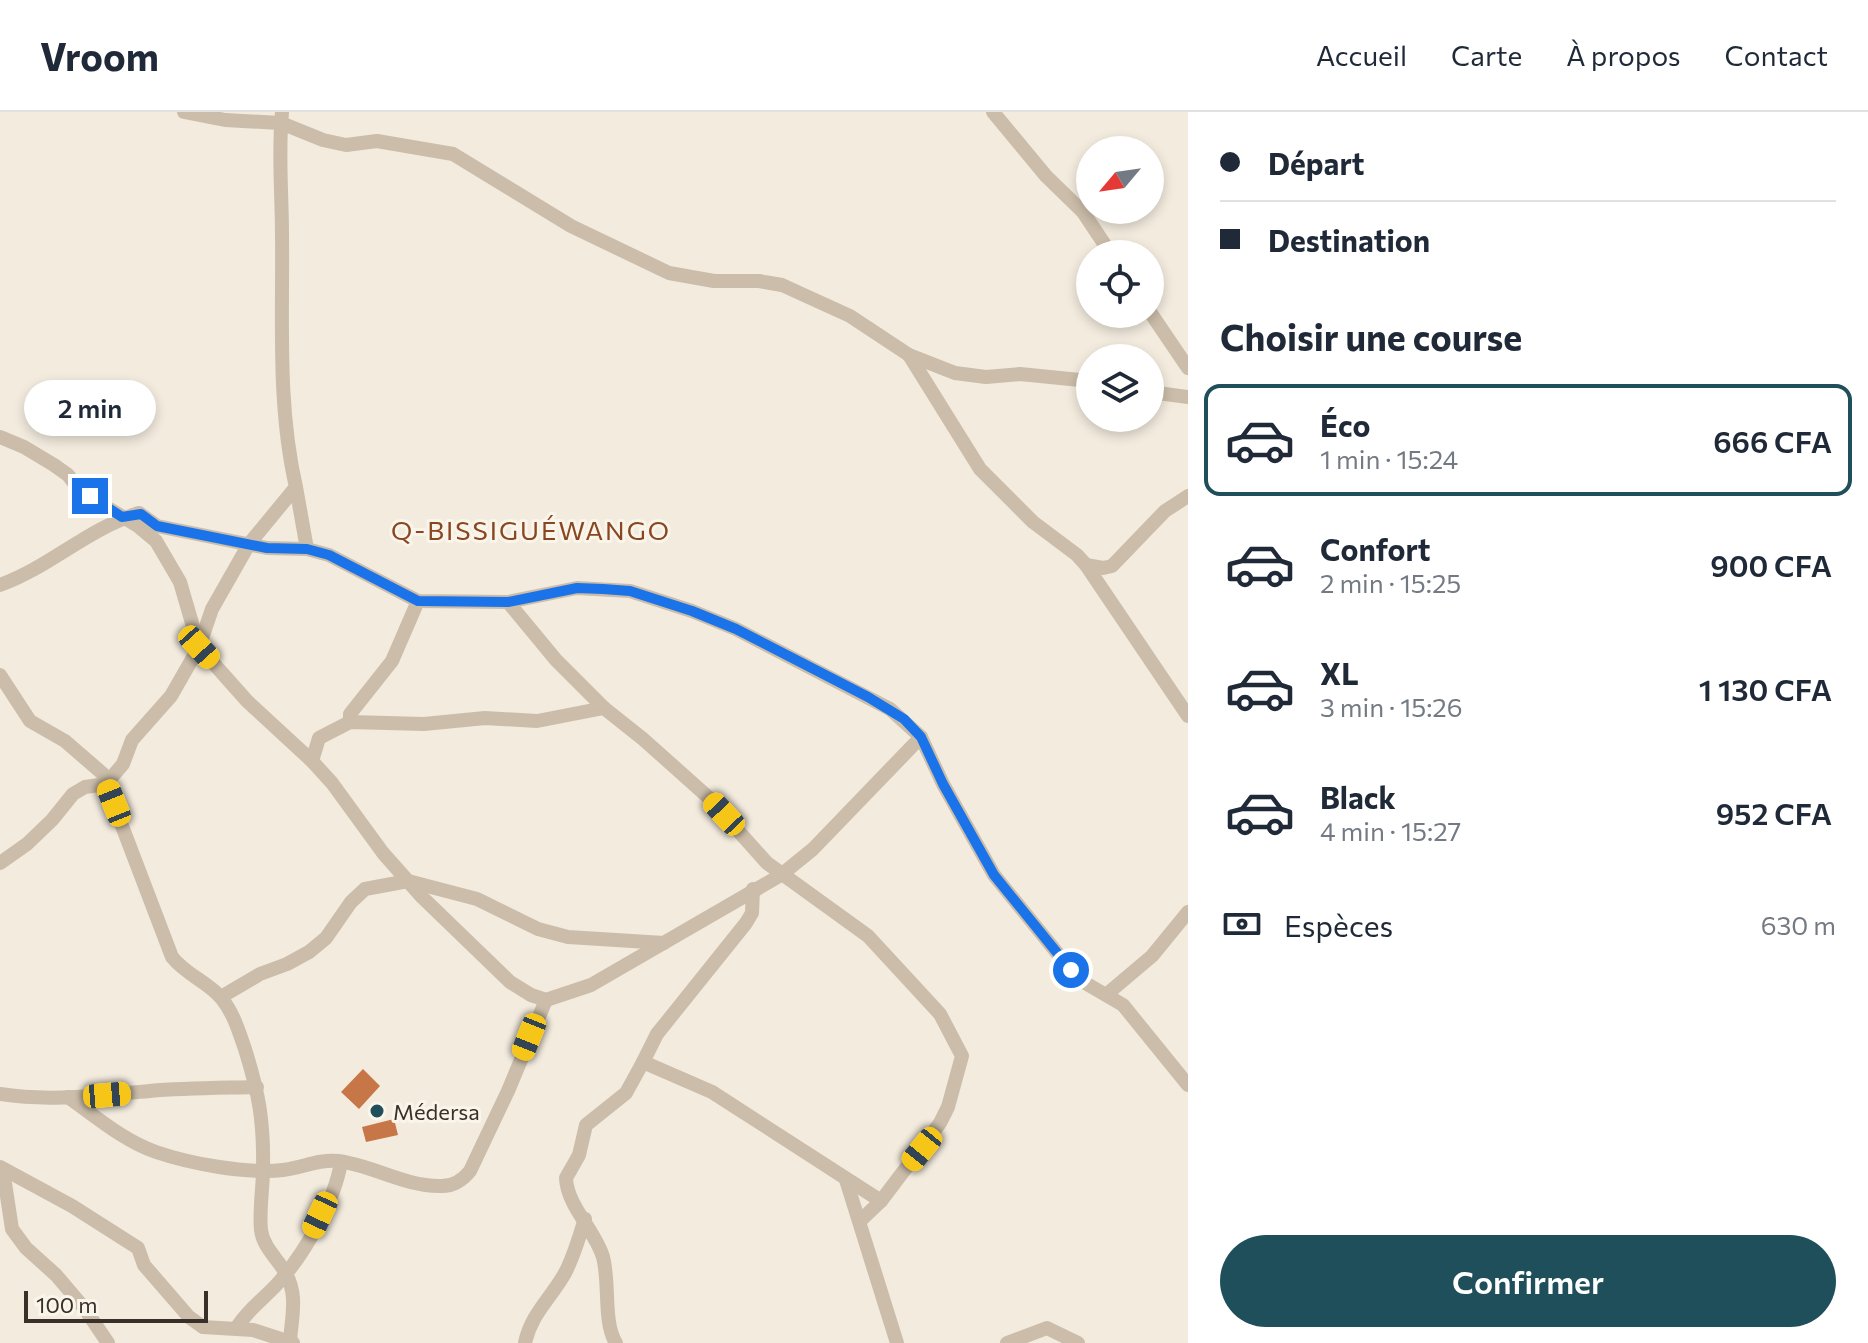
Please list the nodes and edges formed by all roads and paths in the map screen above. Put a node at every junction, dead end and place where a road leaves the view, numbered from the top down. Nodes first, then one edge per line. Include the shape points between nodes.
1 (184, 112) edge
2 (993, 112) edge
3 (281, 118) edge
4 (1102, 240) edge
5 (1161, 328) edge
6 (909, 355) junction
7 (1187, 366) edge
8 (1076, 380) edge
9 (1164, 394) edge
10 (1188, 397) edge
11 (0, 437) edge
12 (296, 487) junction
13 (1188, 496) edge
14 (122, 517) junction
15 (249, 544) junction
16 (307, 549) junction
17 (1086, 565) junction
18 (0, 585) edge
19 (418, 601) junction
20 (508, 602) junction
21 (199, 647) junction
22 (0, 675) edge
23 (604, 708) junction
24 (1188, 716) edge
25 (350, 722) junction
26 (921, 737) junction
27 (312, 761) junction
28 (108, 782) junction
29 (0, 863) edge
30 (781, 875) junction
31 (408, 881) junction
32 (753, 889) junction
33 (1188, 912) edge
34 (664, 943) junction
35 (1107, 994) junction
36 (221, 997) junction
37 (546, 1000) junction
38 (643, 1062) junction
39 (1188, 1085) edge
40 (257, 1087) junction
41 (0, 1094) edge
42 (68, 1097) junction
43 (341, 1162) junction
44 (2, 1168) edge
45 (263, 1169) junction
46 (846, 1180) junction
47 (881, 1201) junction
48 (585, 1219) junction
49 (860, 1221) junction
50 (6, 1227) edge
51 (286, 1274) junction
52 (237, 1327) junction
53 (108, 1343) edge
54 (291, 1343) edge
55 (525, 1343) edge
56 (616, 1343) edge
57 (897, 1343) edge
58 (1007, 1343) edge
59 (1078, 1343) edge

1 - 3 street via 225,120
2 - 4 street
3 - 6 street via 323,140 346,145 377,141 453,154 571,226 669,273 782,285 850,316
3 - 12 street via 281,341
5 - 7 street
6 - 8 street via 955,373
6 - 17 street via 980,469
9 - 10 street
11 - 14 street via 46,460 81,492
12 - 15 street
12 - 16 street
13 - 17 street via 1165,511 1112,566
14 - 15 street via 141,514 157,526
14 - 18 street via 31,573
14 - 21 street via 163,550 180,582
15 - 16 street
15 - 21 street via 212,609
16 - 19 street
17 - 24 street
19 - 20 street
19 - 25 street via 392,661 350,714
20 - 23 street
20 - 26 street via 577,588 603,589 630,591 692,611 868,697 904,719
21 - 27 street
21 - 28 street via 171,696 132,740 123,764
22 - 28 street via 30,721 65,741
23 - 25 street via 537,721
23 - 30 street via 708,797
25 - 27 street via 319,738
26 - 30 street
26 - 35 street via 994,875 1071,970
27 - 31 street
28 - 29 street via 73,794 27,844
28 - 36 street via 172,957
30 - 32 street
30 - 47 street via 868,936 940,1014 962,1056 943,1117
31 - 34 street via 477,899 538,929 568,937
31 - 36 street via 365,889 309,952
31 - 37 street via 510,982
32 - 34 street
32 - 38 street via 746,923 657,1034
33 - 35 street via 1152,956
34 - 37 street via 591,985
35 - 39 street via 1137,1019
36 - 40 street
37 - 43 street via 464,1179 438,1186
38 - 46 street via 712,1092
38 - 48 street via 626,1093 591,1119 566,1178
40 - 42 street
40 - 45 street
41 - 42 street
42 - 45 street via 156,1152 216,1167
43 - 45 street
43 - 51 street via 334,1191
44 - 50 street
44 - 52 street via 138,1248 144,1265 203,1327
45 - 51 street via 261,1233
46 - 47 street
46 - 49 street
47 - 49 street
48 - 55 street via 564,1275 536,1313
48 - 56 street via 603,1257 608,1328
49 - 57 street
50 - 53 street via 56,1275
51 - 52 street
51 - 54 street via 295,1318
52 - 54 street
58 - 59 street via 1047,1328

